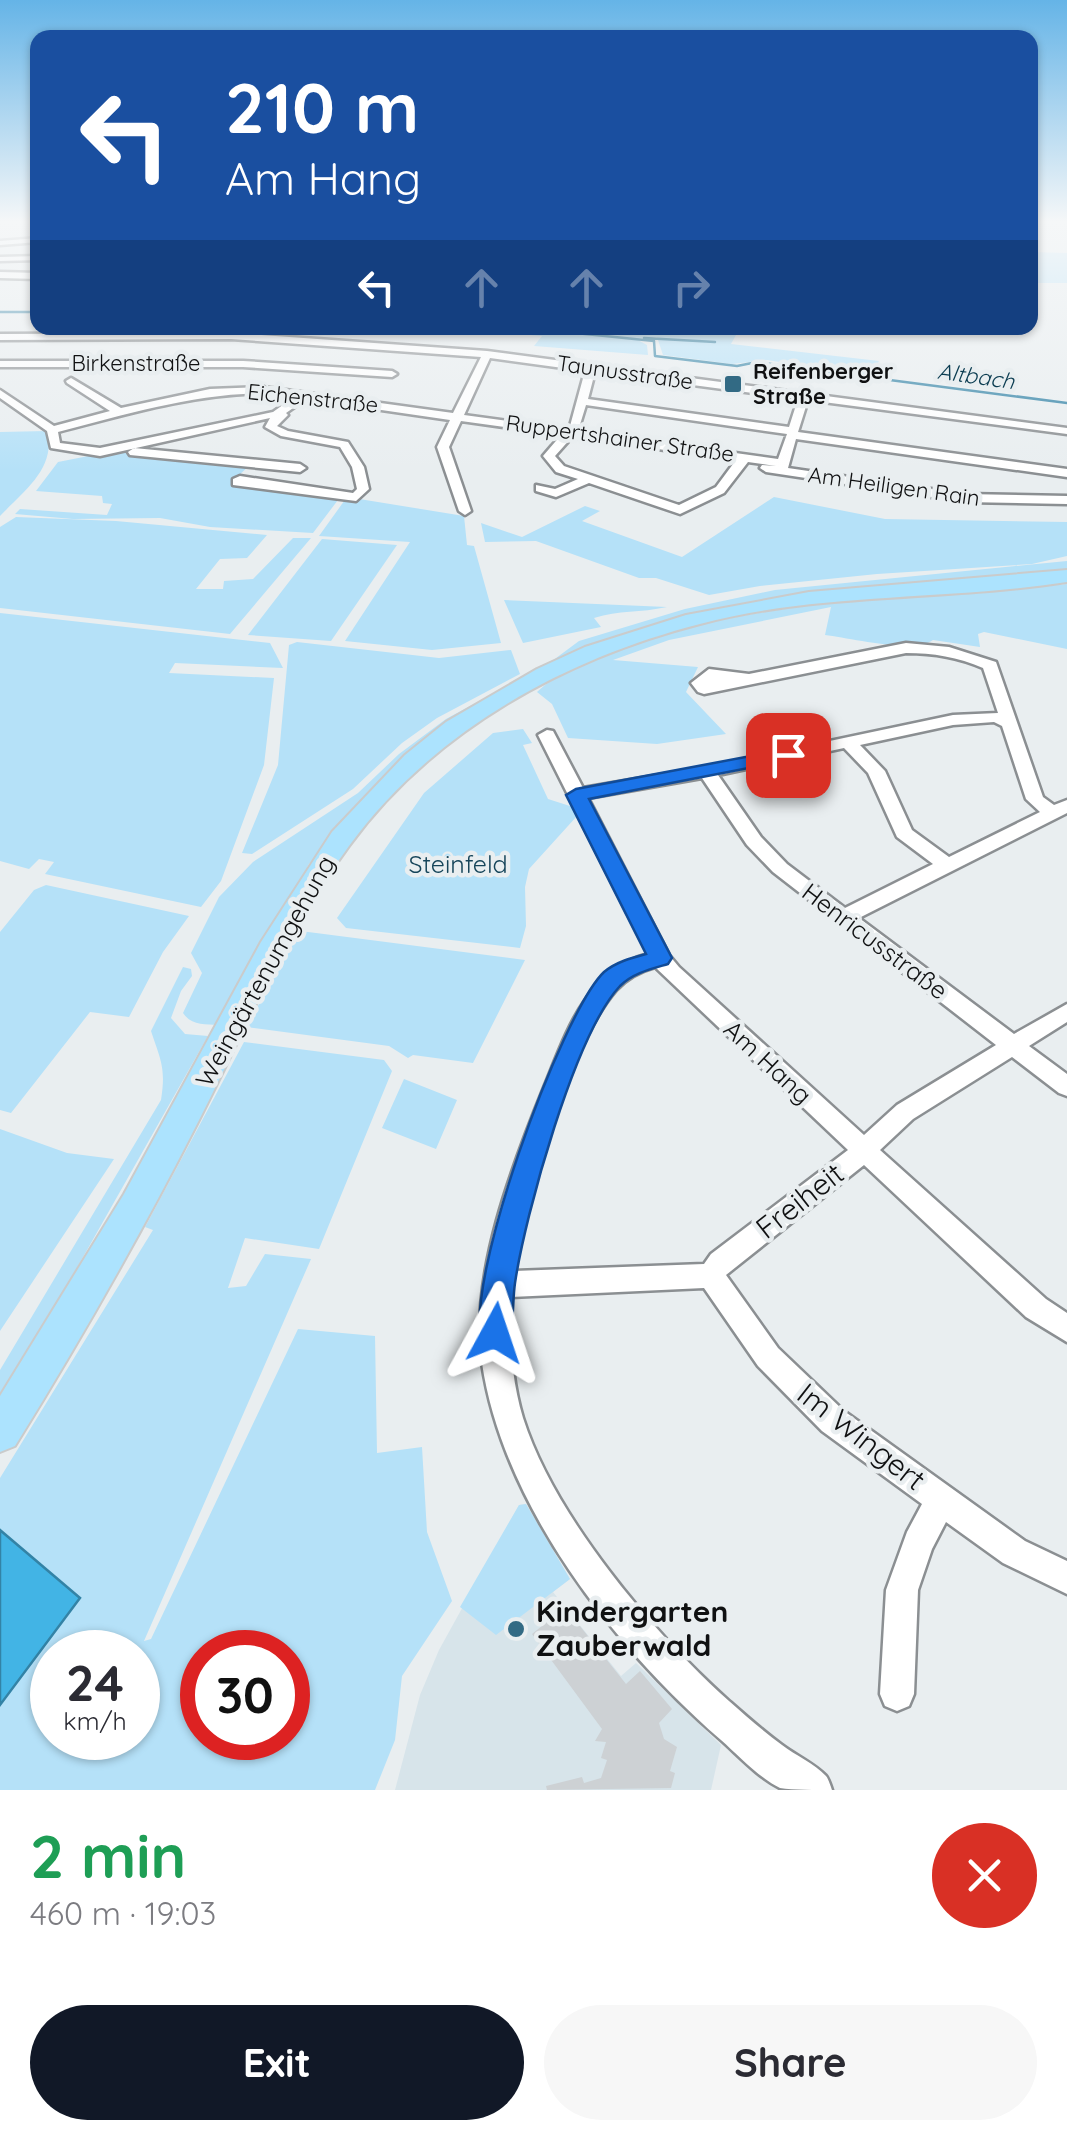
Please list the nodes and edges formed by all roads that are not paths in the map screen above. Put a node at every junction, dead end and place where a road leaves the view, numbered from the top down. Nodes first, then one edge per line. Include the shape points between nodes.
1 (26, 326) dead end
2 (0, 337) edge
3 (16, 337) junction
4 (263, 337) junction
5 (439, 338) dead end
6 (430, 348) junction
7 (487, 354) junction
8 (0, 364) edge
9 (243, 364) junction
10 (590, 367) junction
11 (392, 374) dead end
12 (71, 381) dead end
13 (165, 385) dead end
14 (226, 390) junction
15 (0, 394) edge
16 (305, 394) junction
17 (179, 396) junction
18 (804, 396) junction
19 (581, 401) junction
20 (119, 412) junction
21 (458, 415) junction
22 (278, 416) junction
23 (52, 430) junction
24 (1067, 430) edge
25 (572, 432) junction
26 (793, 433) junction
27 (294, 435) junction
28 (282, 444) dead end
29 (123, 447) junction
30 (270, 454) dead end
31 (742, 460) junction
32 (259, 464) junction
33 (782, 466) junction
34 (300, 468) dead end
35 (1067, 474) edge
36 (588, 479) junction
37 (240, 480) dead end
38 (540, 488) dead end
39 (1067, 500) edge
40 (465, 511) dead end
41 (1063, 578) edge
42 (750, 679) dead end
43 (1004, 720) junction
44 (547, 735) dead end
45 (848, 742) junction
46 (707, 772) junction
47 (576, 795) junction
48 (1060, 810) edge
49 (948, 866) junction
50 (843, 917) junction
51 (660, 958) junction
52 (1067, 1012) edge
53 (1012, 1046) junction
54 (1067, 1088) edge
55 (862, 1150) junction
56 (711, 1276) junction
57 (500, 1283) junction
58 (1067, 1328) edge
59 (0, 1432) edge
60 (942, 1500) junction
61 (1067, 1578) edge
62 (896, 1694) dead end
63 (814, 1790) edge

1 - 3 street
2 - 3 street, Taunusstraße
3 - 4 street, Taunusstraße
4 - 6 street, Taunusstraße
4 - 9 street
5 - 6 street
6 - 7 street, Taunusstraße
7 - 10 street, Taunusstraße
7 - 21 street
8 - 9 street, Birkenstraße
9 - 11 street, Birkenstraße
9 - 14 street
10 - 18 street, Taunusstraße
10 - 19 street
12 - 20 street
13 - 17 street
14 - 16 street, Eichenstraße
14 - 17 street, Eichenstraße
15 - 23 street
16 - 21 street, Eichenstraße
16 - 22 street
17 - 20 street, Eichenstraße
18 - 24 street, Taunusstraße
18 - 26 street
19 - 25 street
19 - 26 street
20 - 23 street, Eichenstraße
21 - 25 street, Ruppertshainer Straße
21 - 40 street via 442,450
22 - 27 street via 271,427
22 - 29 street
23 - 29 street via 55,446 93,452
25 - 31 street, Ruppertshainer Straße
25 - 36 street via 549,456
26 - 33 street
26 - 35 street
27 - 28 street
27 - 37 street via 344,444 362,482 356,497
29 - 32 street
30 - 32 street
31 - 33 street, Ruppertshainer Straße
31 - 36 street via 720,490 680,510
32 - 34 street
33 - 39 street, Am Heiligen Rain via 970,498
36 - 38 street via 556,493
41 - 59 main road, Weingärtenumgehung via 837,594 648,632 527,682 416,758 328,857 82,1300
42 - 43 street via 906,648 950,652 990,665
43 - 45 street via 953,720
43 - 48 street via 1035,800
44 - 47 street, Am Hang
45 - 46 street
45 - 49 street via 876,771 904,833
46 - 47 street
46 - 50 street, Henricusstraße via 766,855
47 - 51 street, Am Hang
48 - 49 street
49 - 50 street
50 - 53 street, Henricusstraße
51 - 55 street, Am Hang
51 - 57 street via 613,978 572,1050 522,1184
52 - 53 street, Freiheit
53 - 54 street, Henricusstraße
53 - 55 street, Freiheit via 905,1112
55 - 56 street, Freiheit
55 - 58 street, Am Hang via 1036,1308
56 - 57 street
56 - 60 street, Im Wingert via 800,1392
57 - 63 street via 495,1333 504,1401 514,1432 592,1574 667,1667 726,1725
60 - 61 street, Im Wingert via 1014,1552
60 - 62 street, Im Wingert via 902,1590

